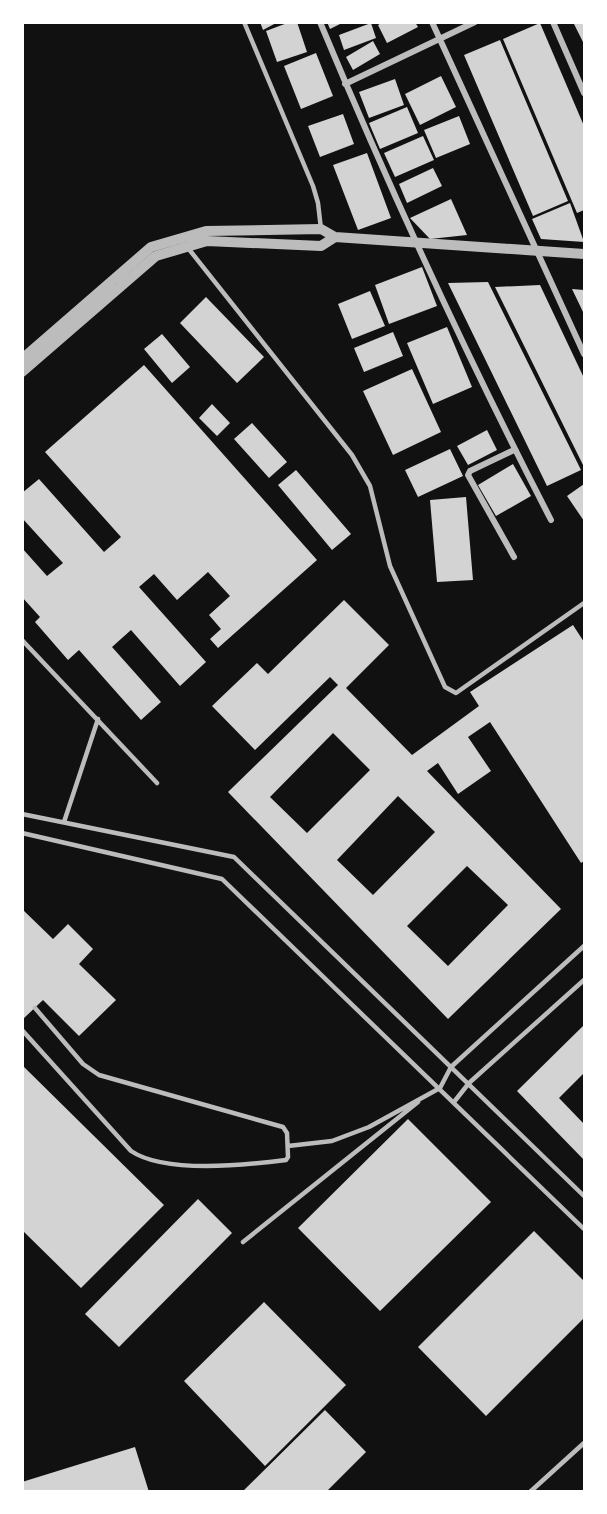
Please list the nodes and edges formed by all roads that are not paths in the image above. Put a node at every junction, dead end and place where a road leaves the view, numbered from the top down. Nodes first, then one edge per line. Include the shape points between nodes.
1 (244, 22) edge
2 (320, 22) edge
3 (432, 22) edge
4 (475, 22) edge
5 (553, 22) edge
6 (439, 39) junction
7 (345, 84) junction
8 (585, 93) edge
9 (321, 229) junction
10 (335, 237) junction
11 (419, 245) junction
12 (187, 246) junction
13 (536, 252) junction
14 (585, 254) edge
15 (585, 354) edge
16 (22, 359) edge
17 (22, 372) edge
18 (514, 450) junction
19 (551, 520) dead end
20 (514, 558) dead end
21 (585, 603) edge
22 (22, 640) edge
23 (98, 719) junction
24 (157, 783) dead end
25 (22, 814) edge
26 (64, 822) junction
27 (22, 833) edge
28 (585, 946) edge
29 (585, 980) edge
30 (35, 1008) dead end
31 (22, 1030) edge
32 (451, 1067) junction
33 (469, 1083) junction
34 (440, 1088) junction
35 (431, 1091) junction
36 (454, 1102) junction
37 (288, 1146) junction
38 (585, 1196) edge
39 (585, 1229) edge
40 (243, 1242) dead end
41 (585, 1443) edge
42 (530, 1491) edge

1 - 9 lane via 313,186
2 - 7 street
3 - 6 street
4 - 6 street
5 - 8 street
6 - 7 street
6 - 13 street
7 - 11 street
9 - 10 street
9 - 16 street via 206,231 151,247
10 - 11 street
10 - 12 street via 321,246 207,241
11 - 13 street
11 - 18 street
12 - 17 street via 156,256
12 - 21 lane via 370,486 390,566 445,687 456,693
13 - 14 street
13 - 15 street
18 - 19 street
18 - 20 street via 468,475
22 - 23 lane
23 - 24 lane
23 - 26 lane
25 - 26 lane
26 - 32 lane via 234,857
27 - 34 lane via 222,879
28 - 32 lane
29 - 33 lane
30 - 37 lane via 83,1064 99,1075 283,1127
31 - 37 lane via 143,1159 236,1166 286,1160
32 - 33 lane
32 - 34 lane
33 - 36 lane
33 - 38 lane
34 - 35 lane
34 - 36 lane
35 - 37 lane via 369,1127 332,1141
35 - 40 lane
36 - 39 lane
41 - 42 lane

